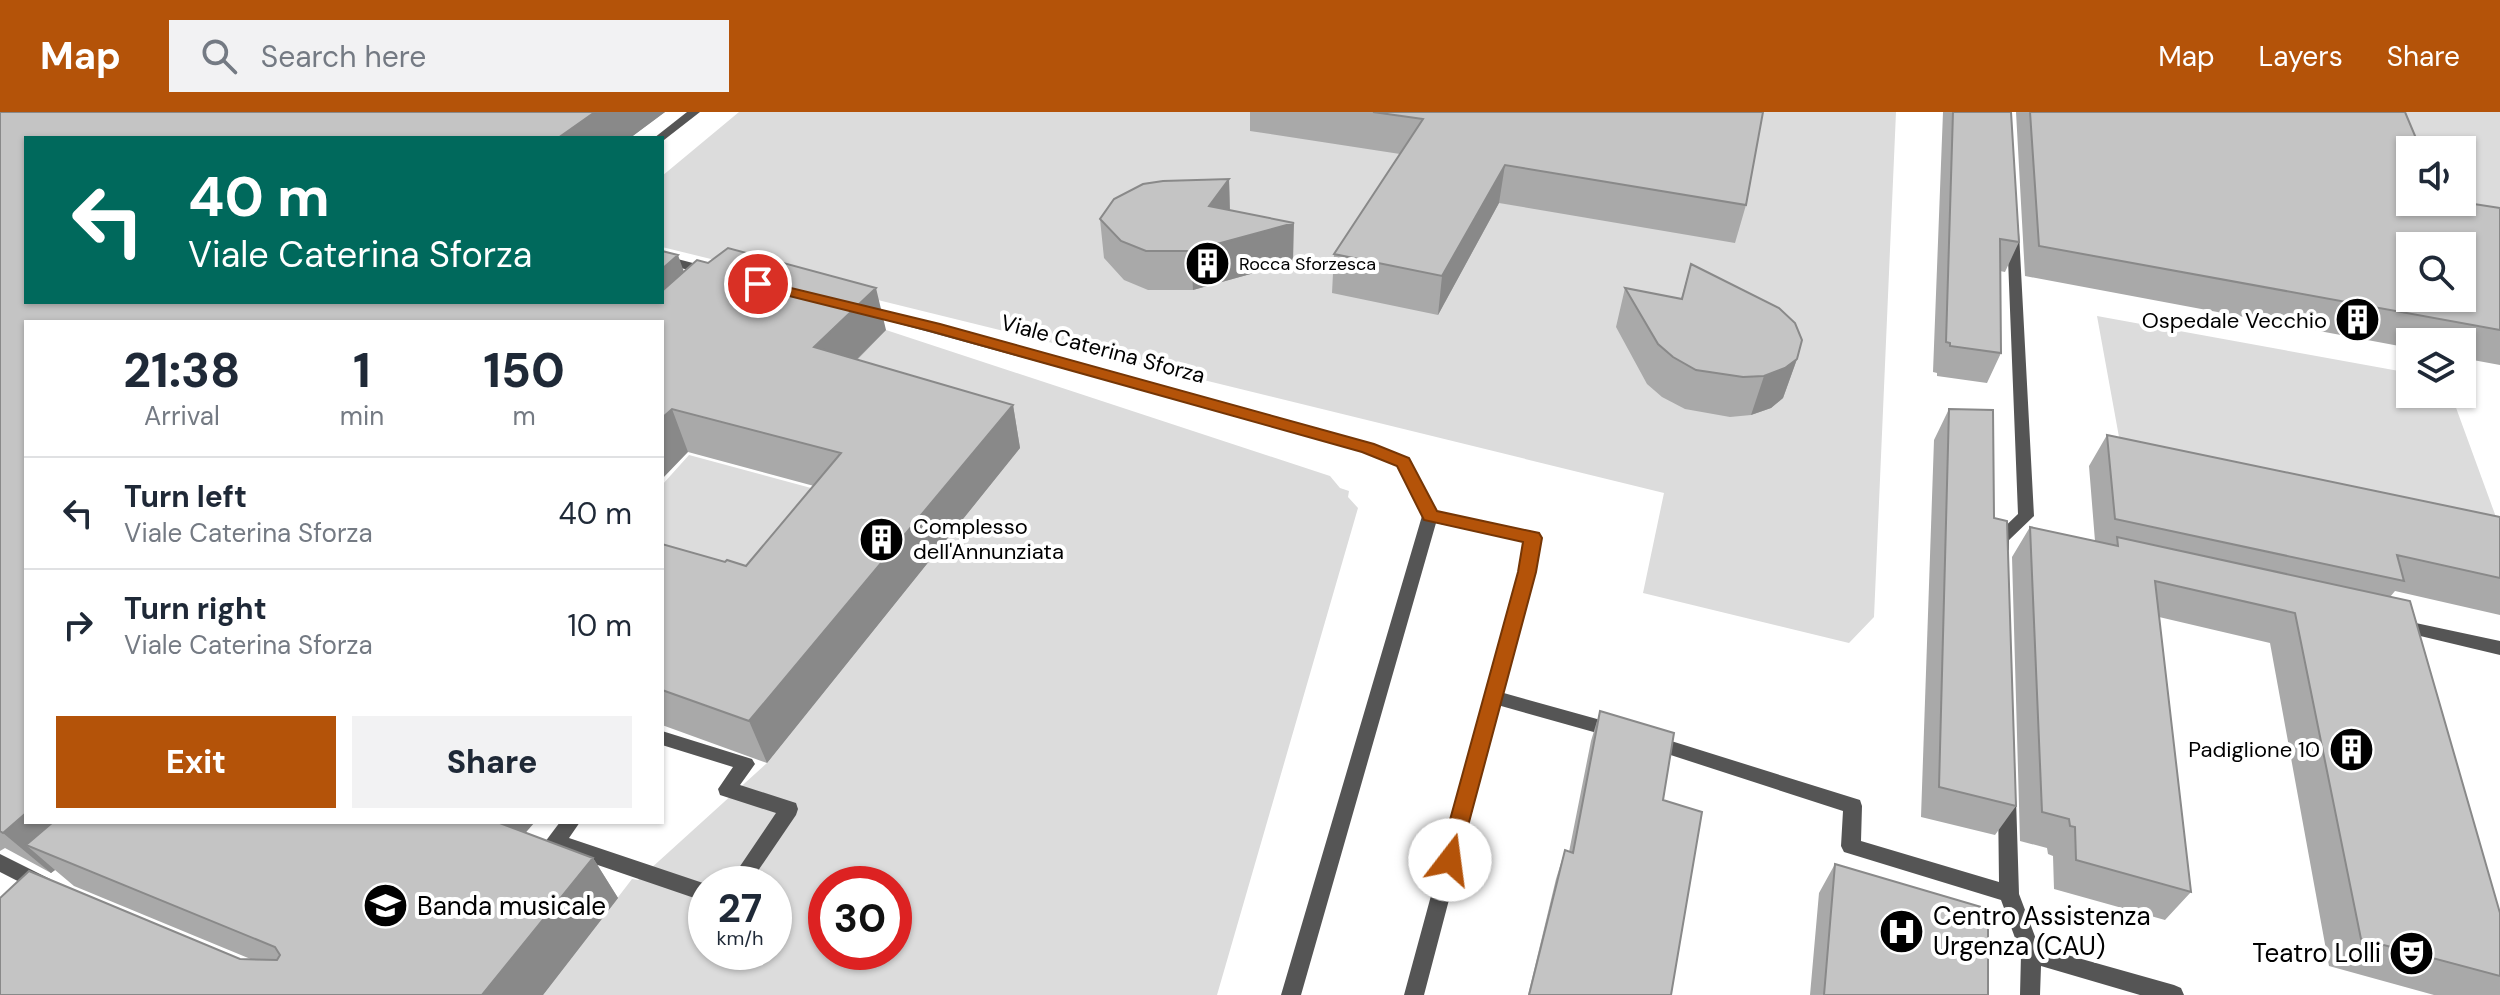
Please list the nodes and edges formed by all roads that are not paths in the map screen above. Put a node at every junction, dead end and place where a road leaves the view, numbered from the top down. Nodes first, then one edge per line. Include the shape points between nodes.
1 (694, 112) edge
2 (663, 136) edge
3 (2011, 208) edge
4 (664, 260) edge
5 (728, 277) edge
6 (838, 304) edge
7 (1430, 516) junction
8 (2002, 569) edge
9 (2375, 621) edge
10 (2500, 648) edge
11 (1493, 697) junction
12 (664, 739) edge
13 (2007, 786) edge
14 (569, 824) edge
15 (0, 862) edge
16 (750, 866) edge
17 (688, 887) edge
18 (2009, 894) junction
19 (30, 908) edge
20 (2031, 954) junction
21 (1291, 995) edge
22 (1414, 995) edge
23 (2030, 995) edge
24 (2174, 995) edge

1 - 2 street
3 - 8 street via 2026,516 2009,540
4 - 5 street
6 - 7 street, Viale Caterina Sforza via 1368,448 1403,462
7 - 11 street via 1533,538
7 - 21 street
9 - 10 street
11 - 18 street via 1853,806 1851,846
11 - 22 street
12 - 16 street via 746,764 727,789 789,809
13 - 18 street
14 - 17 street via 555,842
15 - 19 street via 59,887
18 - 20 street
20 - 23 street
20 - 24 street

